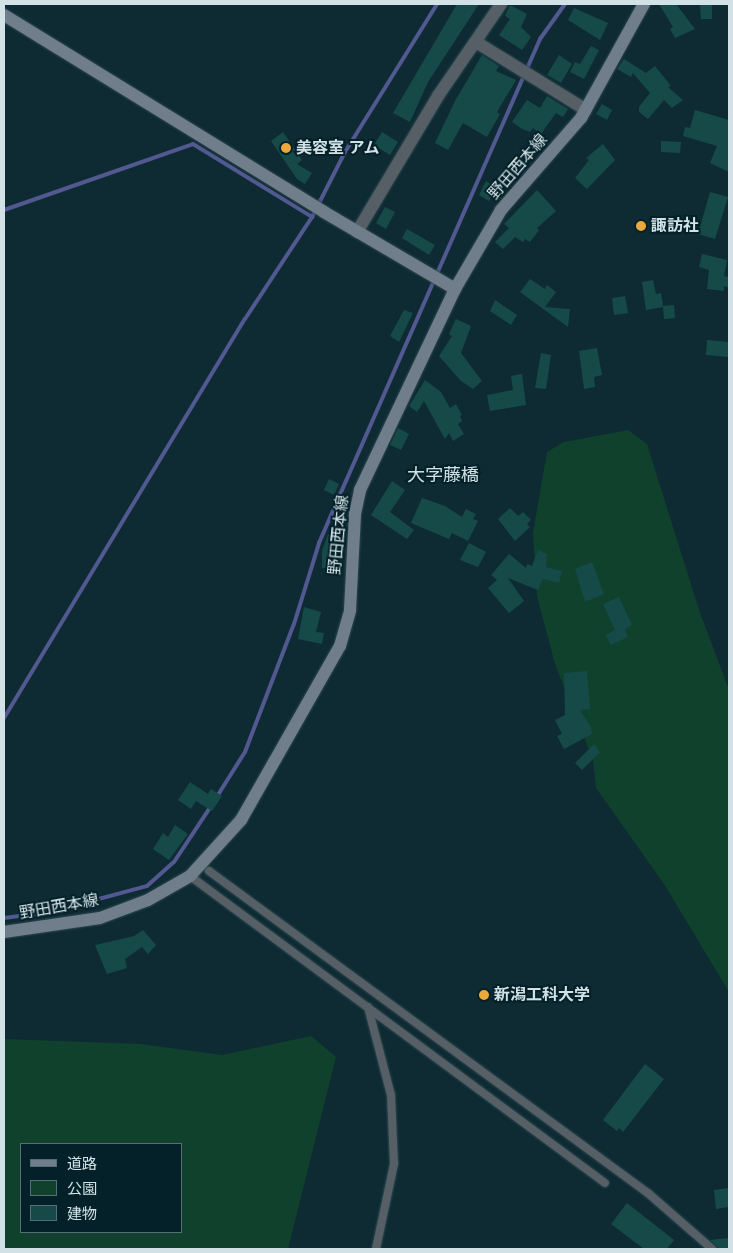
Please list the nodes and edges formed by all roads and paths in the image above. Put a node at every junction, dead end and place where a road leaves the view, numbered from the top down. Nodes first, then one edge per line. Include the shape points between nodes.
1 (501, 4) edge
2 (644, 4) edge
3 (4, 15) edge
4 (476, 42) junction
5 (586, 110) junction
6 (357, 232) junction
7 (455, 289) junction
8 (209, 871) dead end
9 (190, 876) junction
10 (4, 932) edge
11 (368, 1007) junction
12 (605, 1183) dead end
13 (376, 1249) edge
14 (712, 1249) edge

1 - 4 street
2 - 5 main road, 野田西本線
3 - 6 main road
4 - 5 street
4 - 6 street via 438,96
5 - 7 main road, 野田西本線 via 574,129 501,210
6 - 7 main road
7 - 9 main road, 野田西本線 via 360,490 355,514 350,610 340,646 240,820
8 - 14 lane via 649,1194
9 - 10 main road, 野田西本線 via 148,900 100,918
9 - 11 lane
11 - 12 lane
11 - 13 lane via 391,1095 394,1164

